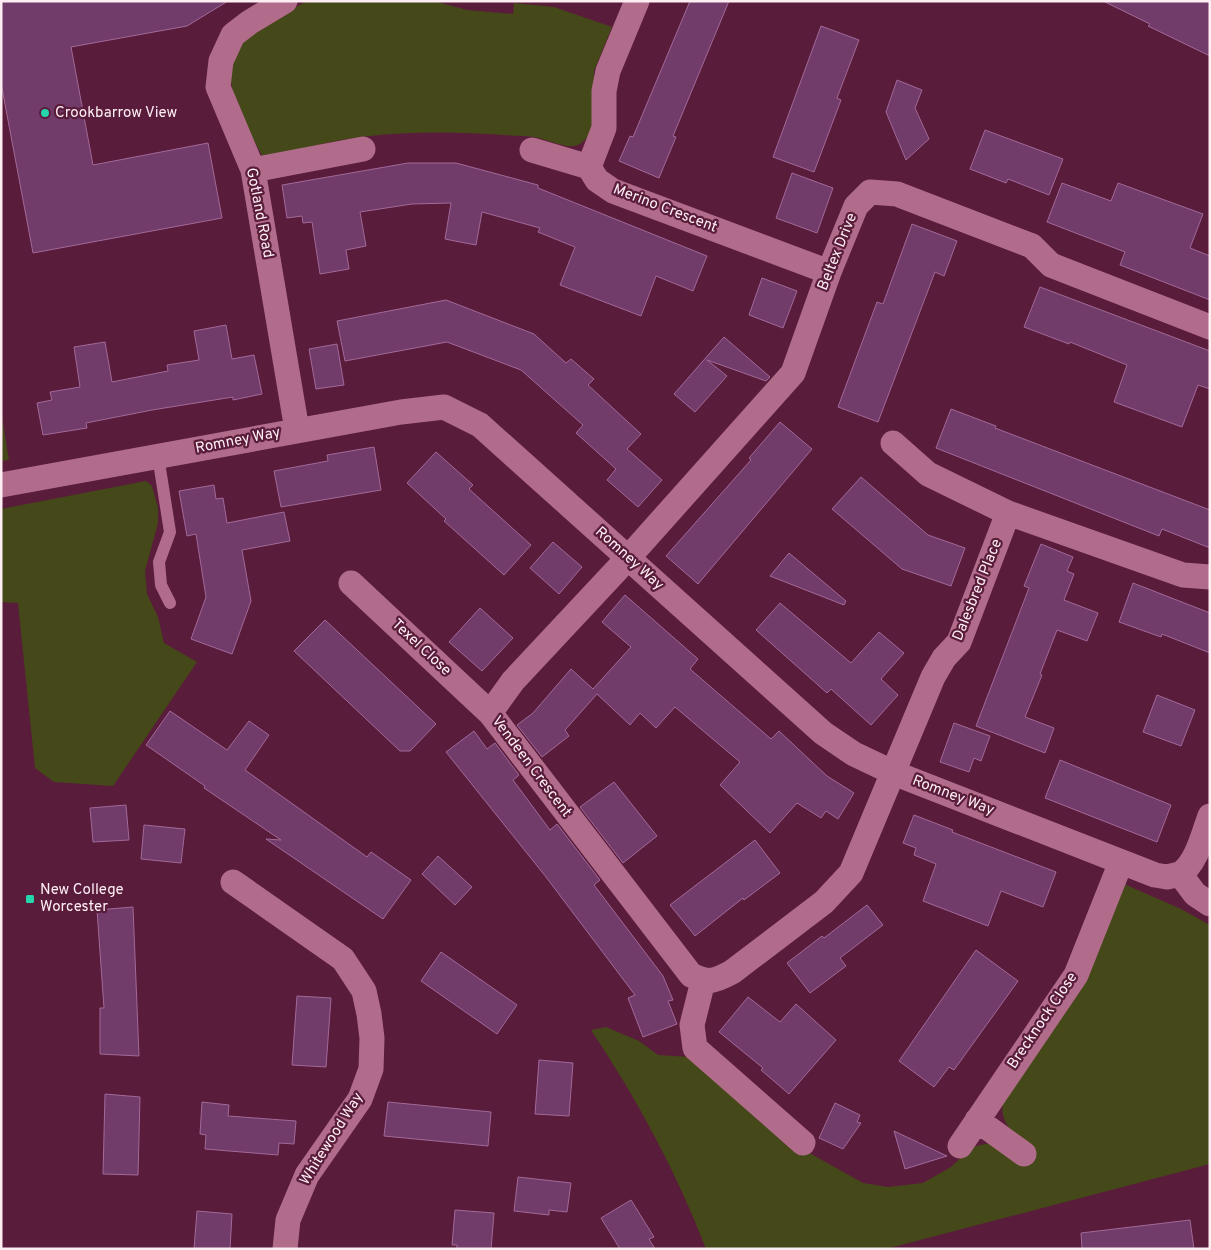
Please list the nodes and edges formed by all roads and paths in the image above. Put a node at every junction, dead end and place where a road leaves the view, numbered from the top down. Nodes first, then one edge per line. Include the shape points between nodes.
1 (285, 1) edge
2 (637, 1) edge
3 (363, 148) dead end
4 (532, 150) dead end
5 (589, 167) junction
6 (253, 170) junction
7 (828, 272) junction
8 (1210, 327) edge
9 (297, 430) junction
10 (893, 443) dead end
11 (158, 456) junction
12 (1, 485) edge
13 (1008, 513) junction
14 (628, 558) junction
15 (1210, 577) edge
16 (351, 583) dead end
17 (170, 603) dead end
18 (490, 712) junction
19 (894, 773) junction
20 (1210, 816) edge
21 (1121, 862) junction
22 (1180, 874) junction
23 (233, 882) dead end
24 (1210, 904) edge
25 (703, 981) junction
26 (977, 1120) junction
27 (803, 1143) dead end
28 (960, 1146) dead end
29 (1024, 1154) dead end
30 (285, 1249) edge

1 - 6 street, Gotland Road via 233,35 221,61 218,87
2 - 5 street via 608,71 604,91 604,128
3 - 6 street
4 - 5 street
5 - 7 street, Merino Crescent via 597,180 613,190
6 - 9 street, Gotland Road
7 - 8 street, Beltex Drive via 856,206 870,192 897,194 1032,246 1051,264
7 - 14 street, Beltex Drive via 793,373
9 - 11 street, Romney Way
9 - 14 street, Romney Way via 444,407 480,425
10 - 13 street via 928,474
11 - 12 street, Romney Way
11 - 17 lane via 170,532 159,562 160,585
13 - 15 street via 1183,575
13 - 19 street, Dalesbred Place via 959,642 933,677
14 - 18 street, Vendeen Crescent via 513,681
14 - 19 street, Romney Way via 823,733 854,754
16 - 18 street, Texel Close
18 - 25 street, Vendeen Crescent via 691,975
19 - 21 street, Romney Way
19 - 25 street via 851,873 837,890 732,972 715,981
20 - 22 street via 1196,853 1187,869
21 - 22 street, Romney Way via 1155,875
21 - 26 street, Brecknock Close via 1076,975
22 - 24 street via 1195,894
23 - 30 street, Whitewood Way via 344,959 364,991 369,1014 371,1069 360,1099 307,1175 288,1220
25 - 27 street via 692,1025 695,1048
26 - 28 street, Brecknock Close
26 - 29 street

